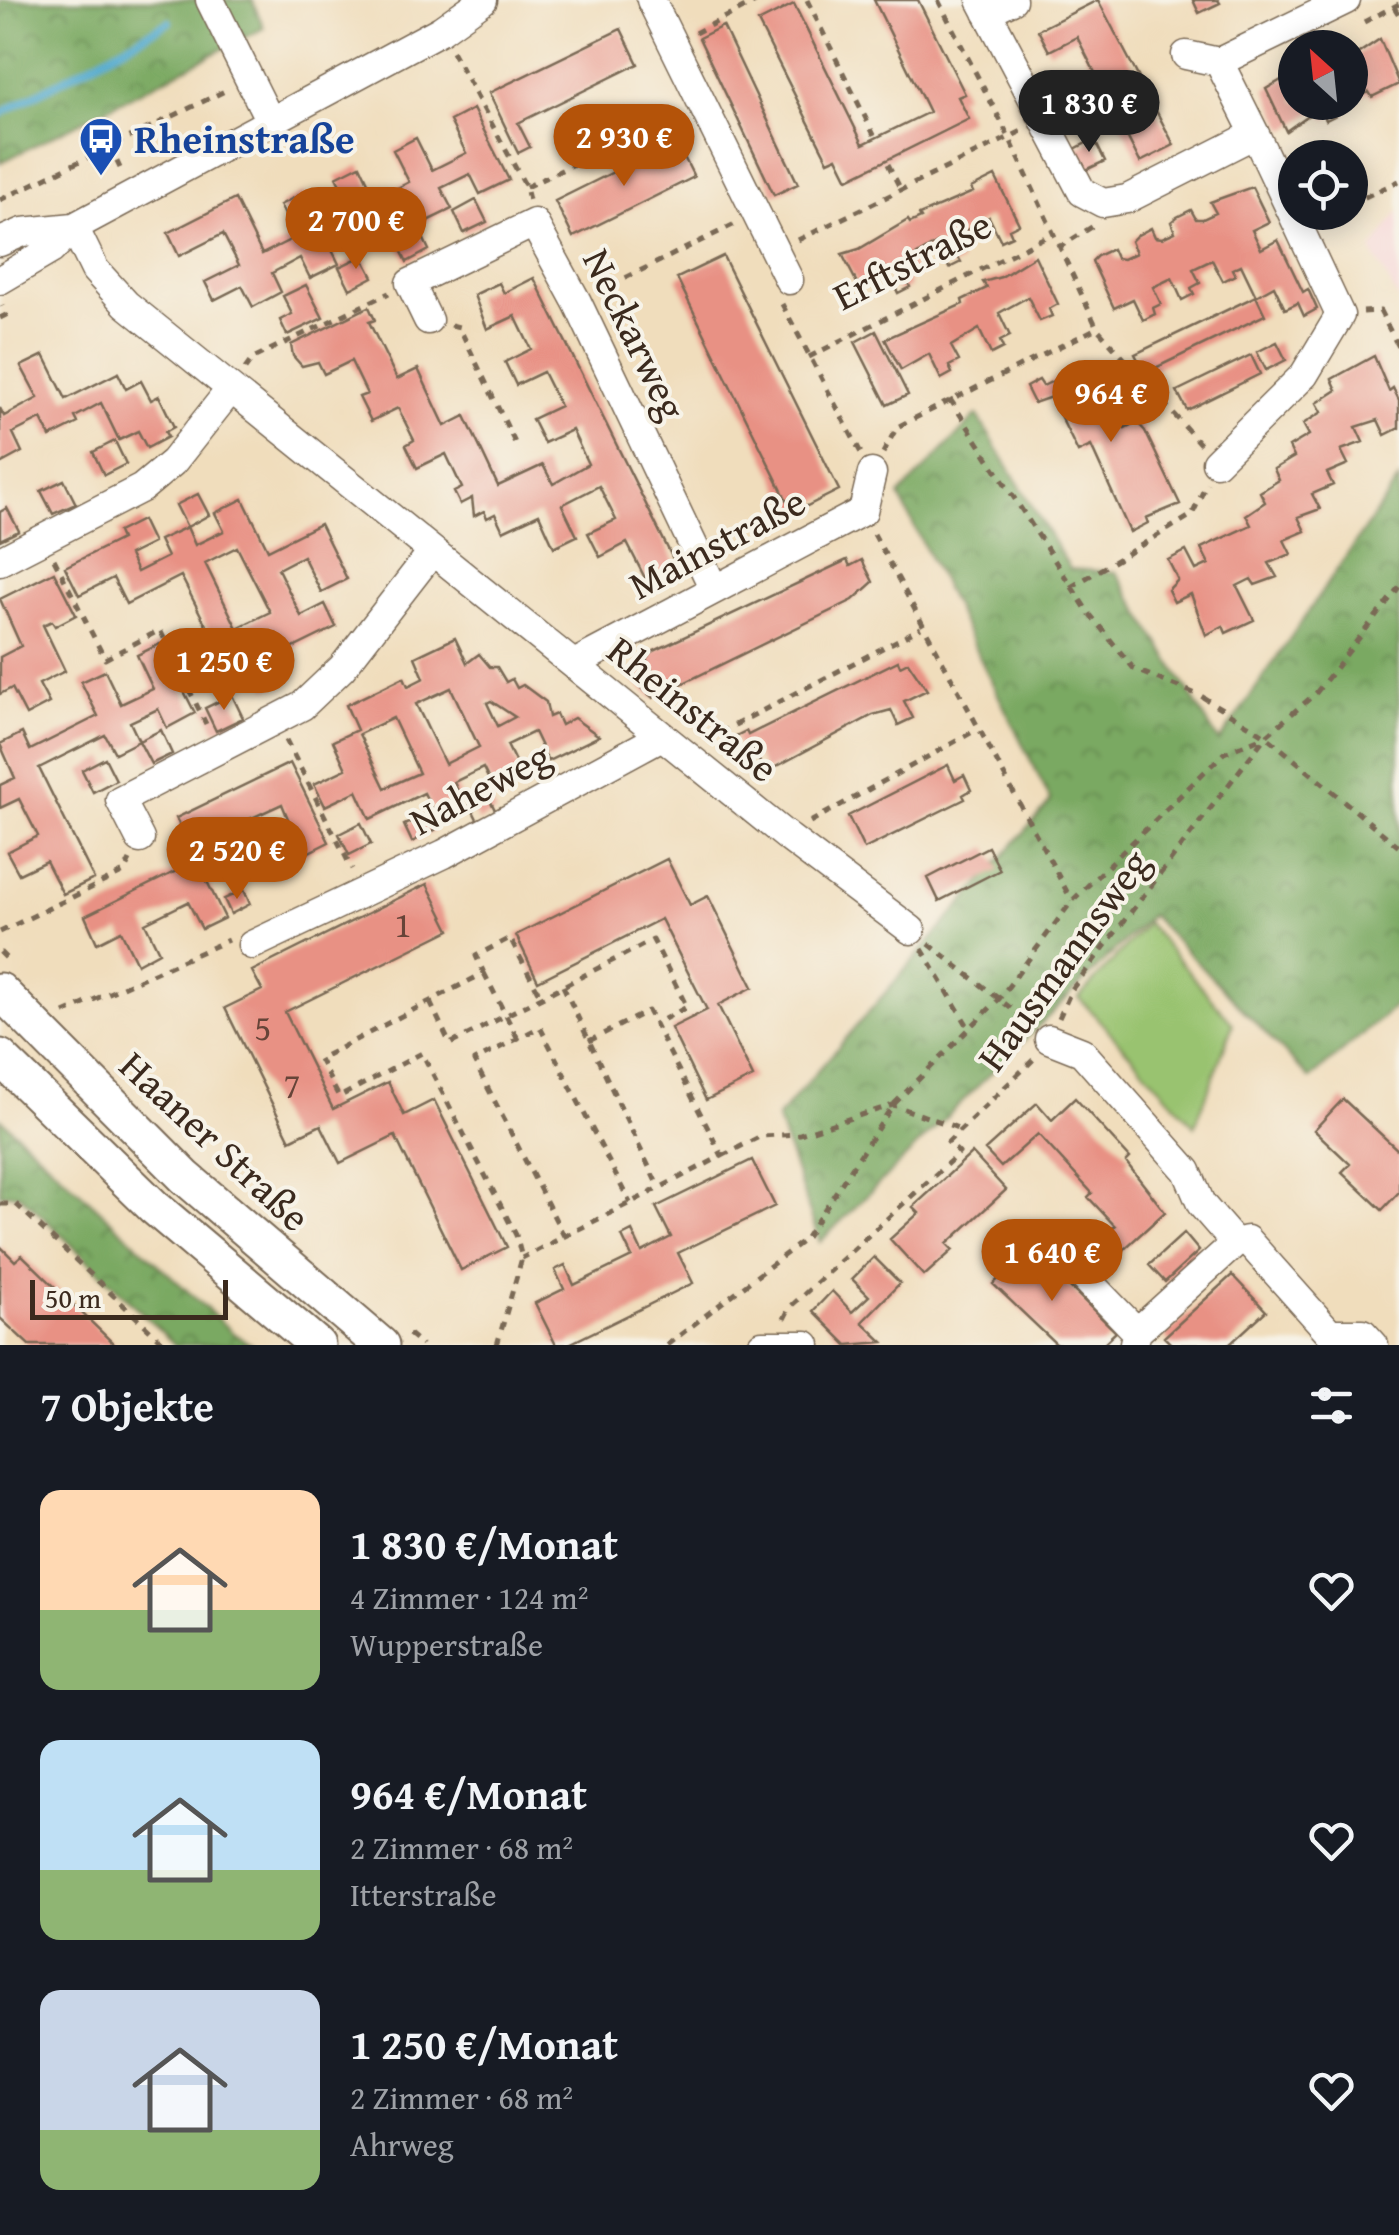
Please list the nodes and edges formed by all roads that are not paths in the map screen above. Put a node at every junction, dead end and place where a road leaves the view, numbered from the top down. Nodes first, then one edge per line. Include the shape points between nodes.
1 (210, 0) edge
2 (484, 0) edge
3 (651, 0) edge
4 (1346, 0) edge
5 (993, 4) edge
6 (1186, 55) dead end
7 (1219, 62) junction
8 (271, 122) junction
9 (1256, 134) junction
10 (74, 227) junction
11 (0, 242) edge
12 (0, 280) edge
13 (790, 280) road end
14 (428, 320) road end
15 (230, 390) junction
16 (1216, 462) road end
17 (872, 473) road end
18 (432, 552) junction
19 (0, 561) edge
20 (714, 588) junction
21 (574, 664) junction
22 (673, 744) junction
23 (140, 840) road end
24 (910, 930) road end
25 (252, 945) road end
26 (0, 991) edge
27 (1049, 1038) road end
28 (0, 1057) edge
29 (1047, 1240) dead end
30 (1235, 1243) junction
31 (1135, 1337) edge
32 (1331, 1339) edge
33 (770, 1344) edge
34 (317, 1345) edge
35 (381, 1345) edge
36 (762, 1345) edge
37 (806, 1345) edge
38 (1374, 1345) edge

1 - 8 street
2 - 8 street
3 - 13 street, Erftstraße
4 - 7 street
5 - 9 street via 1042,121 1082,192 1104,204
6 - 7 street
7 - 9 street
8 - 10 street
9 - 16 street via 1340,315 1304,374
10 - 11 street via 24,232
10 - 12 street via 51,250
10 - 15 street, Rheinstraße via 95,270 126,304
14 - 20 street, Neckarweg via 410,284 534,223
15 - 18 street, Rheinstraße
15 - 19 street via 174,462 142,488
17 - 20 street, Mainstraße via 862,511
18 - 21 street, Rheinstraße
18 - 23 street via 342,668 302,706 120,800
20 - 21 street, Mainstraße
21 - 22 street, Rheinstraße
22 - 24 street, Rheinstraße
22 - 25 street, Naheweg
26 - 35 main road, Haaner Straße via 184,1176
27 - 30 street via 1082,1052 1186,1172 1201,1204
28 - 34 main road via 154,1207
29 - 31 street
30 - 31 street
30 - 32 street via 1247,1240
32 - 38 street via 1362,1332
33 - 36 street
33 - 37 street

